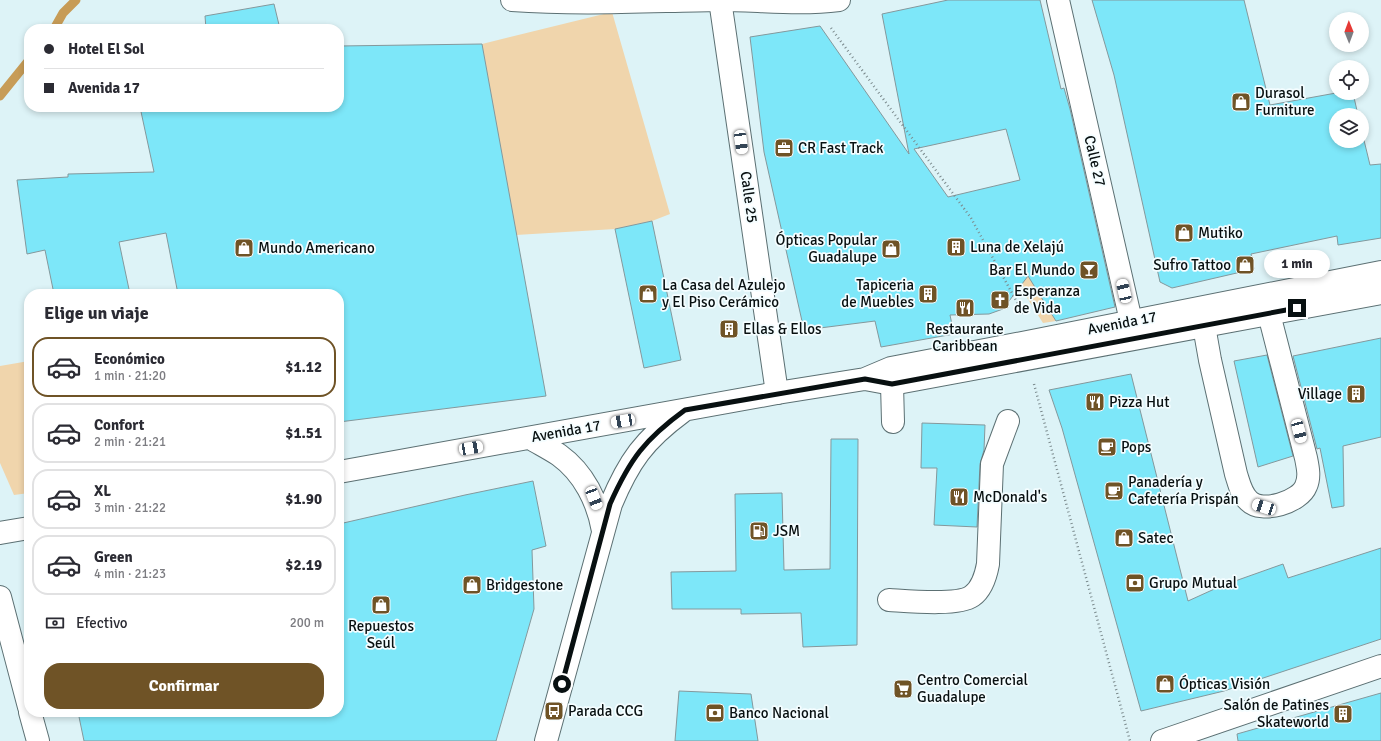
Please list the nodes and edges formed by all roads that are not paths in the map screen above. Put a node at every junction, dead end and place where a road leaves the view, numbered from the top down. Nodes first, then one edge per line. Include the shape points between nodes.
1 (512, 0) edge
2 (720, 0) edge
3 (839, 0) edge
4 (1058, 0) edge
5 (1381, 272) edge
6 (1381, 293) edge
7 (1268, 314) junction
8 (1131, 321) junction
9 (1204, 326) junction
10 (1024, 351) junction
11 (865, 379) junction
12 (892, 384) junction
13 (777, 393) junction
14 (685, 410) junction
15 (1008, 421) dead end
16 (893, 422) dead end
17 (530, 438) junction
18 (344, 471) edge
19 (24, 529) edge
20 (603, 532) junction
21 (0, 533) edge
22 (0, 597) edge
23 (889, 600) dead end
24 (1381, 666) edge
25 (24, 688) edge
26 (31, 717) edge
27 (38, 741) edge
28 (546, 741) edge
29 (1162, 741) edge

1 - 2 main road via 546,3
2 - 3 main road
2 - 13 main road, Calle 25
4 - 8 main road, Calle 27
5 - 8 main road, Avenida 17
6 - 7 main road, Avenida 17
7 - 9 main road, Avenida 17
7 - 9 main road via 1309,474 1306,487 1297,497 1281,505 1264,507 1250,502 1242,491 1213,375
8 - 10 main road, Avenida 17
9 - 10 main road, Avenida 17
10 - 11 main road, Avenida 17 via 891,368
10 - 12 main road, Avenida 17
11 - 12 main road, Avenida 17
11 - 13 main road, Avenida 17
12 - 16 main road
13 - 14 main road, Avenida 17
14 - 17 main road, Avenida 17
14 - 20 main road via 665,424 634,458 610,504
15 - 23 main road via 992,464 989,554 986,575 978,590 971,597 948,602
17 - 18 main road, Avenida 17
17 - 20 main road via 560,456 585,482 594,498
19 - 21 main road
20 - 28 main road
22 - 25 main road
24 - 29 main road
26 - 27 main road

